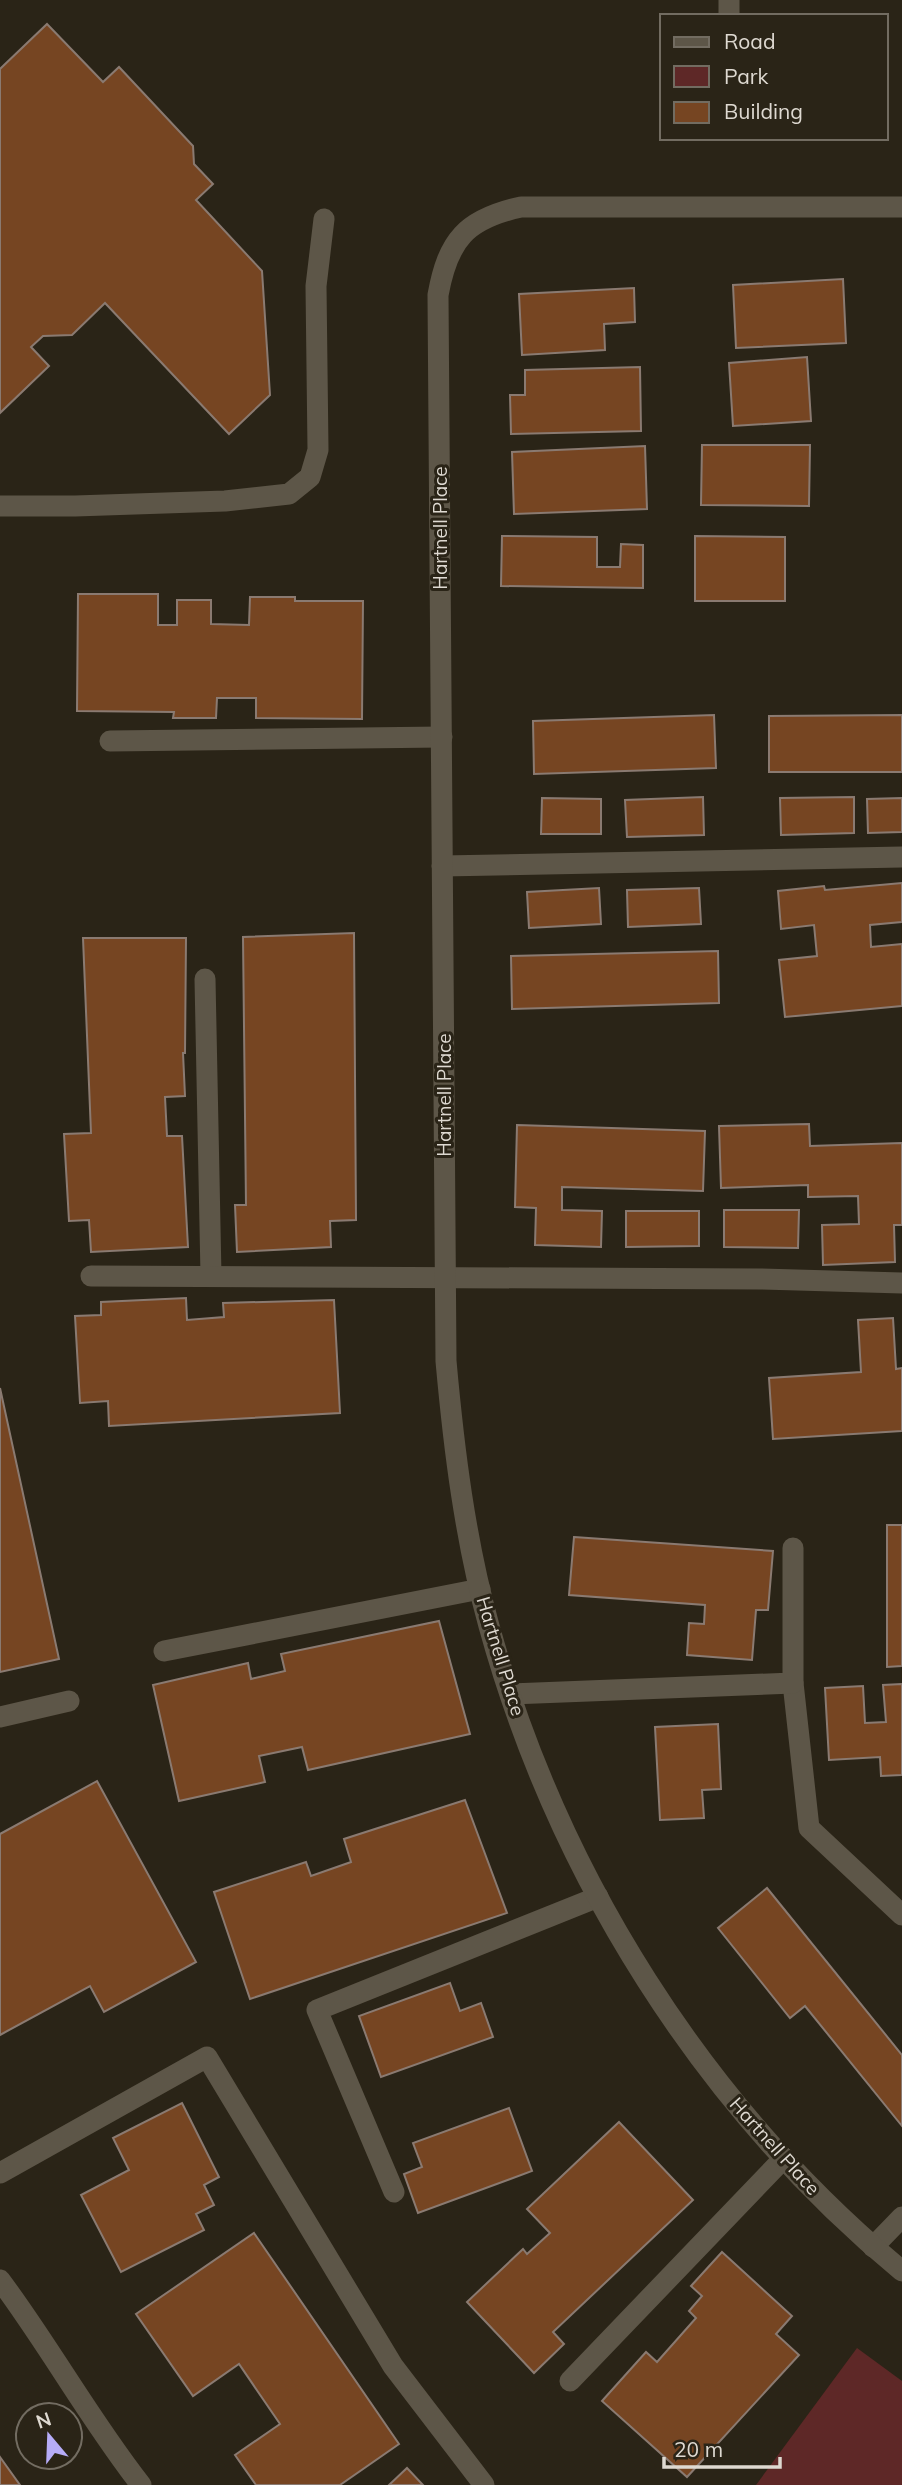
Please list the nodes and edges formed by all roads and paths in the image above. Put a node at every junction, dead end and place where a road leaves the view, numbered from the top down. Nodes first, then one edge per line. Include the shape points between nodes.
1 (902, 207) edge
2 (324, 219) dead end
3 (0, 506) edge
4 (442, 737) junction
5 (110, 741) dead end
6 (902, 857) edge
7 (442, 866) junction
8 (205, 979) dead end
9 (91, 1276) dead end
10 (211, 1276) junction
11 (446, 1278) junction
12 (902, 1283) edge
13 (793, 1548) dead end
14 (480, 1589) junction
15 (163, 1651) dead end
16 (793, 1683) junction
17 (511, 1694) junction
18 (69, 1701) dead end
19 (0, 1717) edge
20 (598, 1897) junction
21 (902, 1915) edge
22 (784, 2158) junction
23 (0, 2173) edge
24 (394, 2192) dead end
25 (902, 2217) edge
26 (873, 2247) junction
27 (902, 2271) edge
28 (0, 2280) edge
29 (570, 2381) dead end
30 (141, 2485) edge
31 (484, 2485) edge

1 - 4 street, Hartnell Place via 521,207 472,225 452,249 438,295
2 - 3 street via 316,286 318,450 310,477 289,495 226,501
4 - 5 street
4 - 7 street, Hartnell Place
6 - 7 street
7 - 11 street, Hartnell Place
8 - 10 street
9 - 10 street
10 - 11 street
11 - 12 street
11 - 14 street, Hartnell Place via 446,1361 454,1451
13 - 16 street
14 - 15 street
14 - 17 street, Hartnell Place
16 - 17 street
16 - 21 street via 809,1828
17 - 20 street, Hartnell Place via 531,1755
18 - 19 street
20 - 22 street, Hartnell Place via 659,2001 711,2074
20 - 24 street via 317,2010
22 - 26 street, Hartnell Place
22 - 29 street
23 - 31 street via 207,2057 393,2366
25 - 26 street
26 - 27 street, Hartnell Place
28 - 30 street

